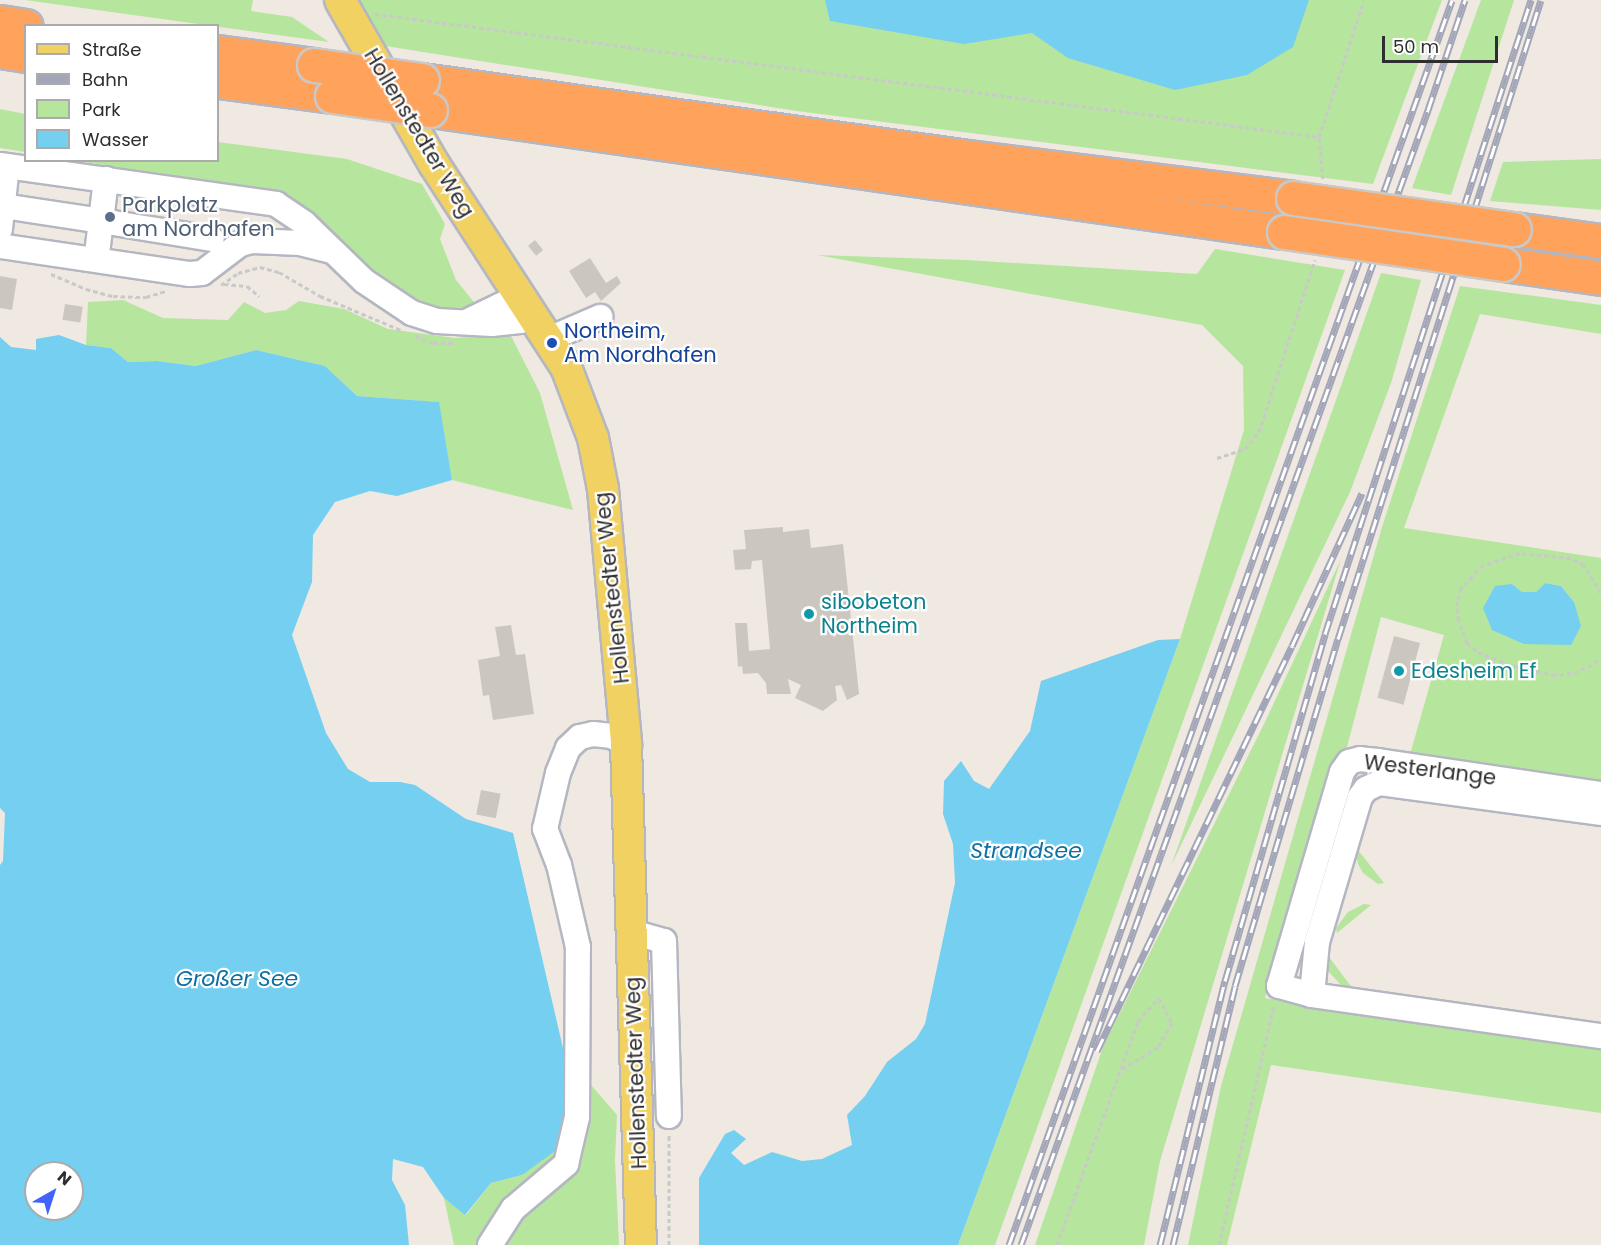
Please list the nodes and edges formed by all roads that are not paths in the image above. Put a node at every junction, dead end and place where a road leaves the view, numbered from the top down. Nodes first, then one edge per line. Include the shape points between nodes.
1 (343, 5) edge
2 (0, 22) edge
3 (24, 26) edge
4 (0, 51) edge
5 (219, 52) edge
6 (24, 55) edge
7 (219, 81) edge
8 (426, 95) junction
9 (3, 165) edge
10 (106, 179) junction
11 (1, 218) edge
12 (101, 221) junction
13 (1601, 224) edge
14 (1514, 229) junction
15 (212, 239) dead end
16 (1601, 241) edge
17 (0, 246) edge
18 (330, 250) junction
19 (96, 260) junction
20 (1601, 278) edge
21 (528, 304) junction
22 (600, 317) dead end
23 (549, 339) junction
24 (626, 744) junction
25 (1601, 794) edge
26 (1601, 813) edge
27 (632, 932) junction
28 (1312, 995) junction
29 (1601, 1036) edge
30 (669, 1116) road end
31 (490, 1245) edge
32 (642, 1245) edge

1 - 21 main road, Hollenstedter Weg via 434,164
2 - 3 highway
4 - 6 highway
5 - 8 highway, bridge via 314,65
7 - 8 highway, bridge via 332,96
8 - 14 highway, bridge via 961,156
8 - 20 highway, bridge via 1284,232
9 - 10 street
9 - 11 street
10 - 12 street
10 - 18 street via 276,204 304,223
11 - 12 street
12 - 15 street
12 - 19 street
13 - 14 highway
14 - 16 highway
17 - 19 street
18 - 19 street via 300,243 252,241 240,244 202,273 190,274
18 - 21 street via 364,280 412,312 467,332 520,321
21 - 23 main road, Hollenstedter Weg
22 - 23 street
23 - 24 main road, Hollenstedter Weg via 580,397 603,489
24 - 27 main road, Hollenstedter Weg
24 - 31 street via 603,735 580,737 567,748 558,773 544,829 562,875 578,947 577,1117 566,1164 513,1209
25 - 28 street, Westerlange via 1378,761 1349,762 1342,772 1279,986
26 - 28 street via 1379,783 1366,789 1360,797 1317,942
27 - 30 street via 664,941
27 - 32 main road, Hollenstedter Weg
28 - 29 street

